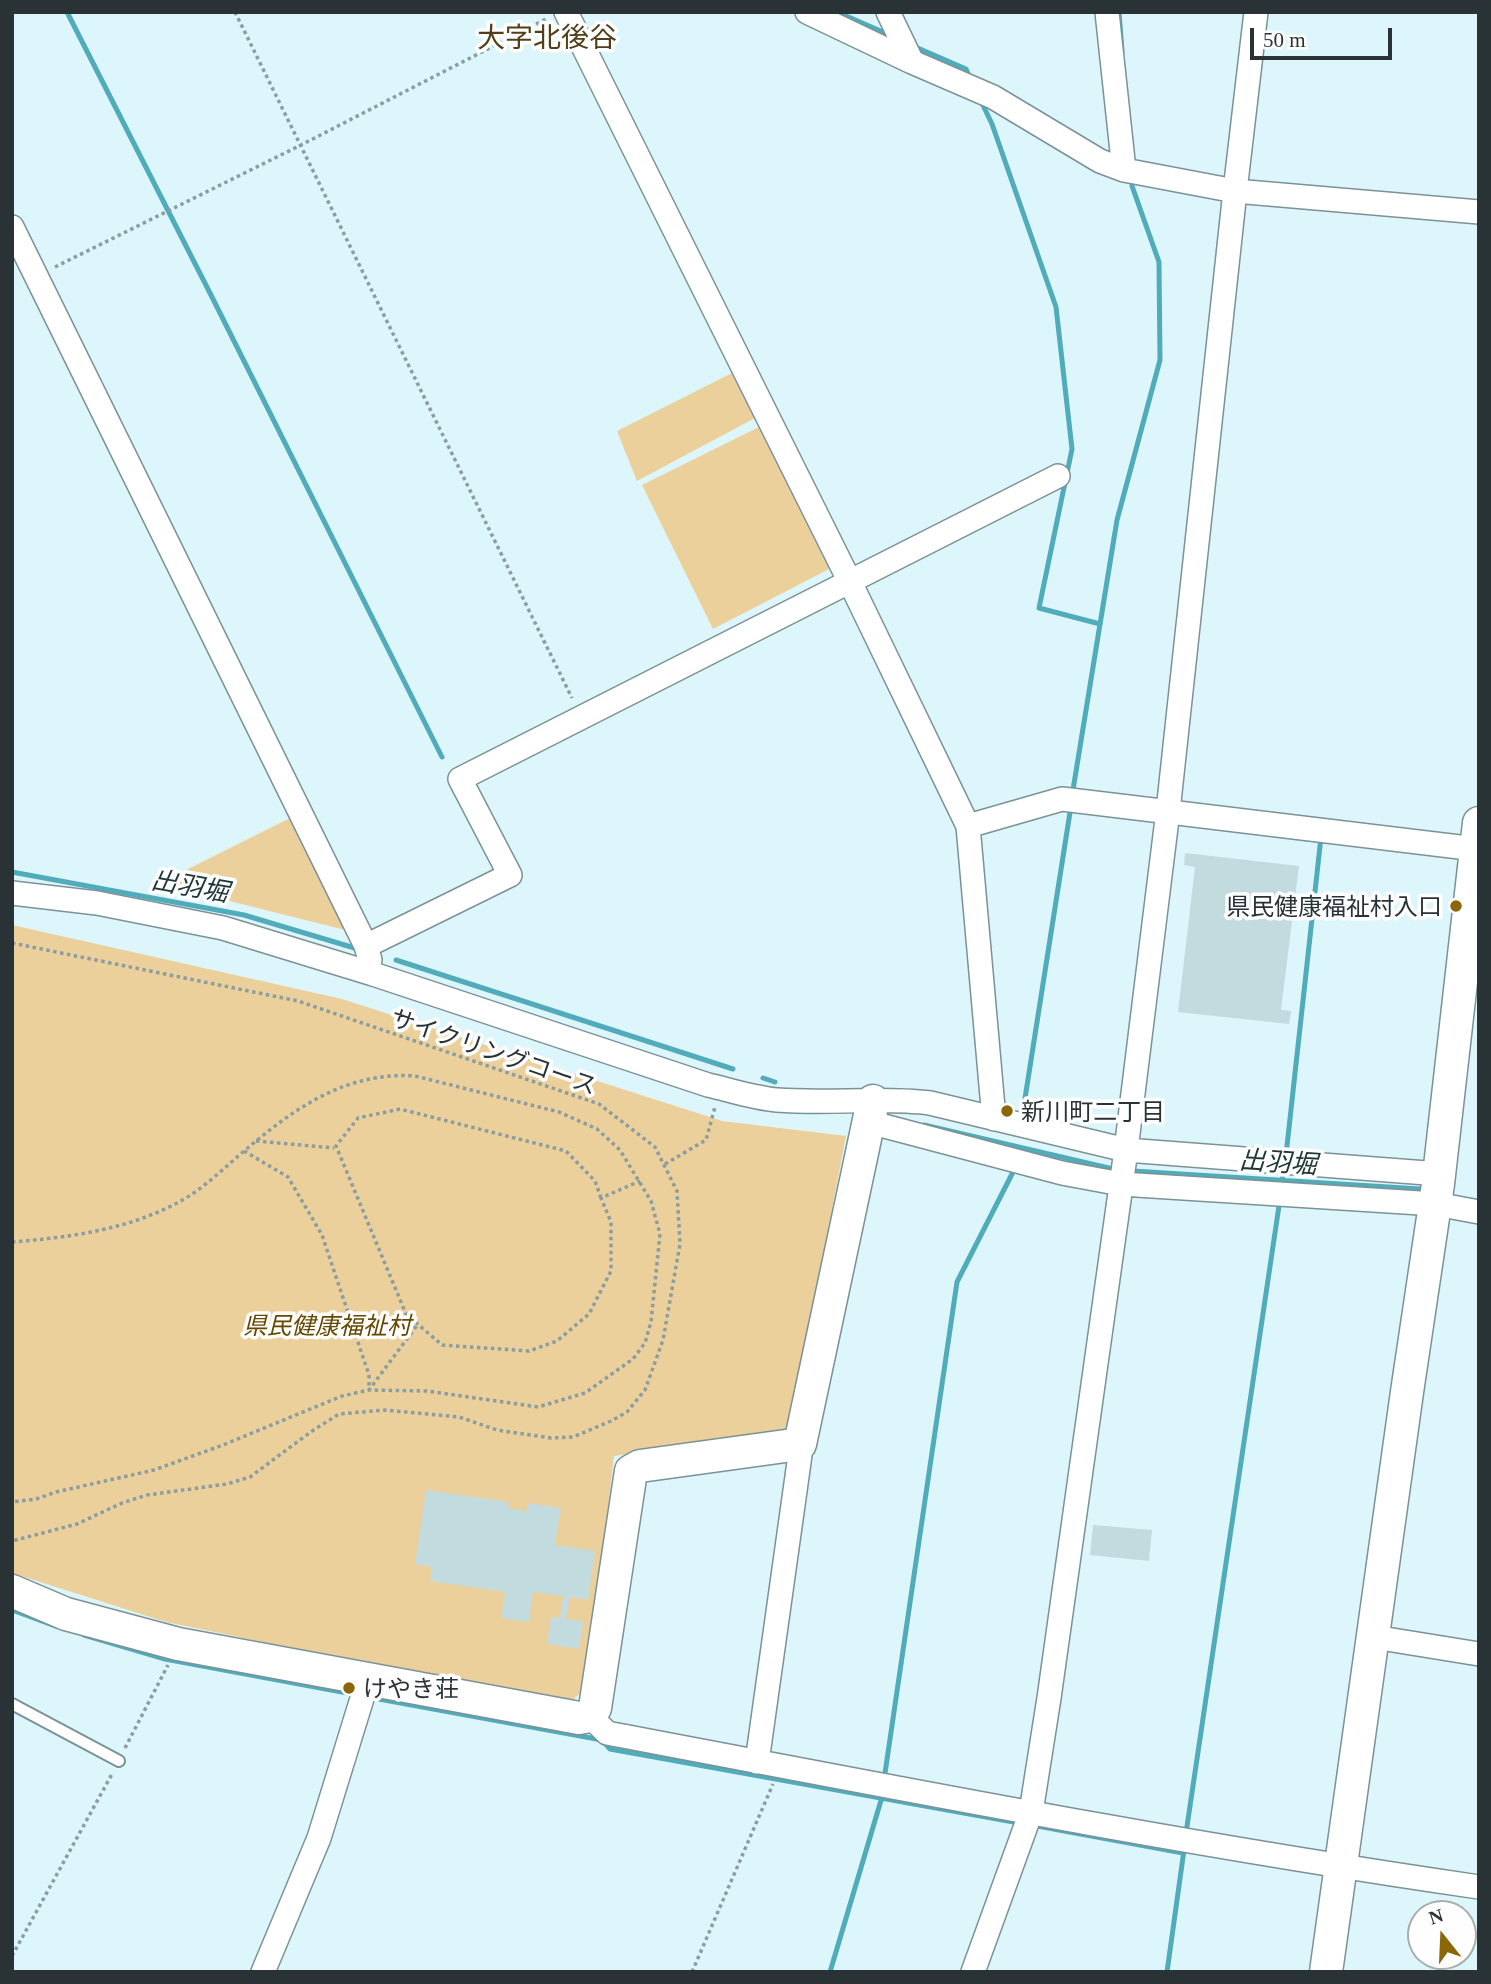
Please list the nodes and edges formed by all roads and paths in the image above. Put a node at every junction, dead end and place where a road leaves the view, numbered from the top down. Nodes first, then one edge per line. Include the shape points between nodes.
1 (235, 12) edge
2 (558, 12) edge
3 (566, 12) edge
4 (807, 12) edge
5 (888, 12) edge
6 (1107, 12) edge
7 (1256, 12) edge
8 (912, 62) junction
9 (301, 145) junction
10 (1124, 170) junction
11 (1235, 191) junction
12 (1479, 212) edge
13 (12, 227) edge
14 (37, 276) junction
15 (1058, 476) dead end
16 (849, 580) junction
17 (581, 717) junction
18 (1168, 811) junction
19 (968, 826) junction
20 (1477, 836) edge
21 (12, 893) edge
22 (12, 943) edge
23 (366, 946) junction
24 (373, 974) junction
25 (722, 1088) junction
26 (871, 1112) junction
27 (993, 1119) junction
28 (256, 1141) junction
29 (334, 1148) dead end
30 (1126, 1150) junction
31 (244, 1151) junction
32 (665, 1164) junction
33 (640, 1181) junction
34 (1121, 1184) junction
35 (1438, 1189) junction
36 (601, 1198) junction
37 (1479, 1212) edge
38 (12, 1242) edge
39 (418, 1324) junction
40 (369, 1390) junction
41 (800, 1444) junction
42 (12, 1502) edge
43 (12, 1541) edge
44 (12, 1591) edge
45 (1374, 1637) junction
46 (178, 1644) junction
47 (1479, 1654) edge
48 (368, 1679) junction
49 (12, 1704) edge
50 (590, 1716) junction
51 (119, 1761) junction
52 (757, 1762) junction
53 (780, 1766) junction
54 (1031, 1812) junction
55 (1342, 1868) junction
56 (1479, 1887) edge
57 (12, 1956) edge
58 (263, 1972) edge
59 (692, 1972) edge
60 (973, 1972) edge
61 (1326, 1972) edge

1 - 9 path
2 - 9 path
3 - 16 street
4 - 8 street
5 - 8 street
6 - 10 street
7 - 11 street
8 - 10 street via 993,97 1100,161
9 - 14 path
9 - 17 path
10 - 11 street
11 - 12 street
11 - 18 street
13 - 14 street
14 - 23 street
15 - 16 street
16 - 17 street
16 - 19 street
17 - 23 street via 460,779 510,874
18 - 19 street via 1062,799
18 - 20 street
18 - 30 street
19 - 27 street
20 - 35 street
21 - 24 street via 97,903 223,928
22 - 32 path, サイクリングコース via 298,1001 599,1104 655,1147
23 - 24 street
24 - 25 street
25 - 26 street
25 - 32 path via 706,1140
26 - 27 street via 908,1100
26 - 34 street via 1062,1173
26 - 41 street
27 - 30 street
28 - 29 path
28 - 31 path
28 - 33 path via 293,1111 338,1088 395,1075 415,1076 581,1121 620,1150
30 - 34 street
30 - 35 street
31 - 38 path via 189,1196 135,1223
31 - 40 path via 288,1177 322,1235 369,1375
32 - 43 path, サイクリングコース via 677,1191 680,1244 663,1340 645,1390 627,1412 573,1437 551,1438 497,1430 459,1418 386,1410 340,1414 249,1477 148,1495 77,1524
33 - 36 path
33 - 40 path via 660,1234 651,1322 645,1343 633,1359 585,1393 538,1407 427,1391
34 - 35 street
34 - 54 street
35 - 37 street
35 - 45 street
36 - 39 path via 611,1222 611,1271 589,1314 557,1340 530,1351 442,1345
36 - 39 path via 594,1181 566,1151 400,1109 358,1118 336,1146 406,1314
39 - 40 path
40 - 42 path via 342,1396 154,1470
41 - 50 street via 640,1466 631,1471 595,1708
41 - 52 street
44 - 46 street via 66,1614
45 - 47 street
45 - 55 street
46 - 48 street
46 - 51 path
48 - 50 street via 579,1718
48 - 58 street via 319,1838
49 - 51 lane
50 - 52 street via 607,1733
51 - 57 path
52 - 53 street
53 - 54 street
53 - 59 path
54 - 55 street
54 - 60 street
55 - 56 street
55 - 61 street

